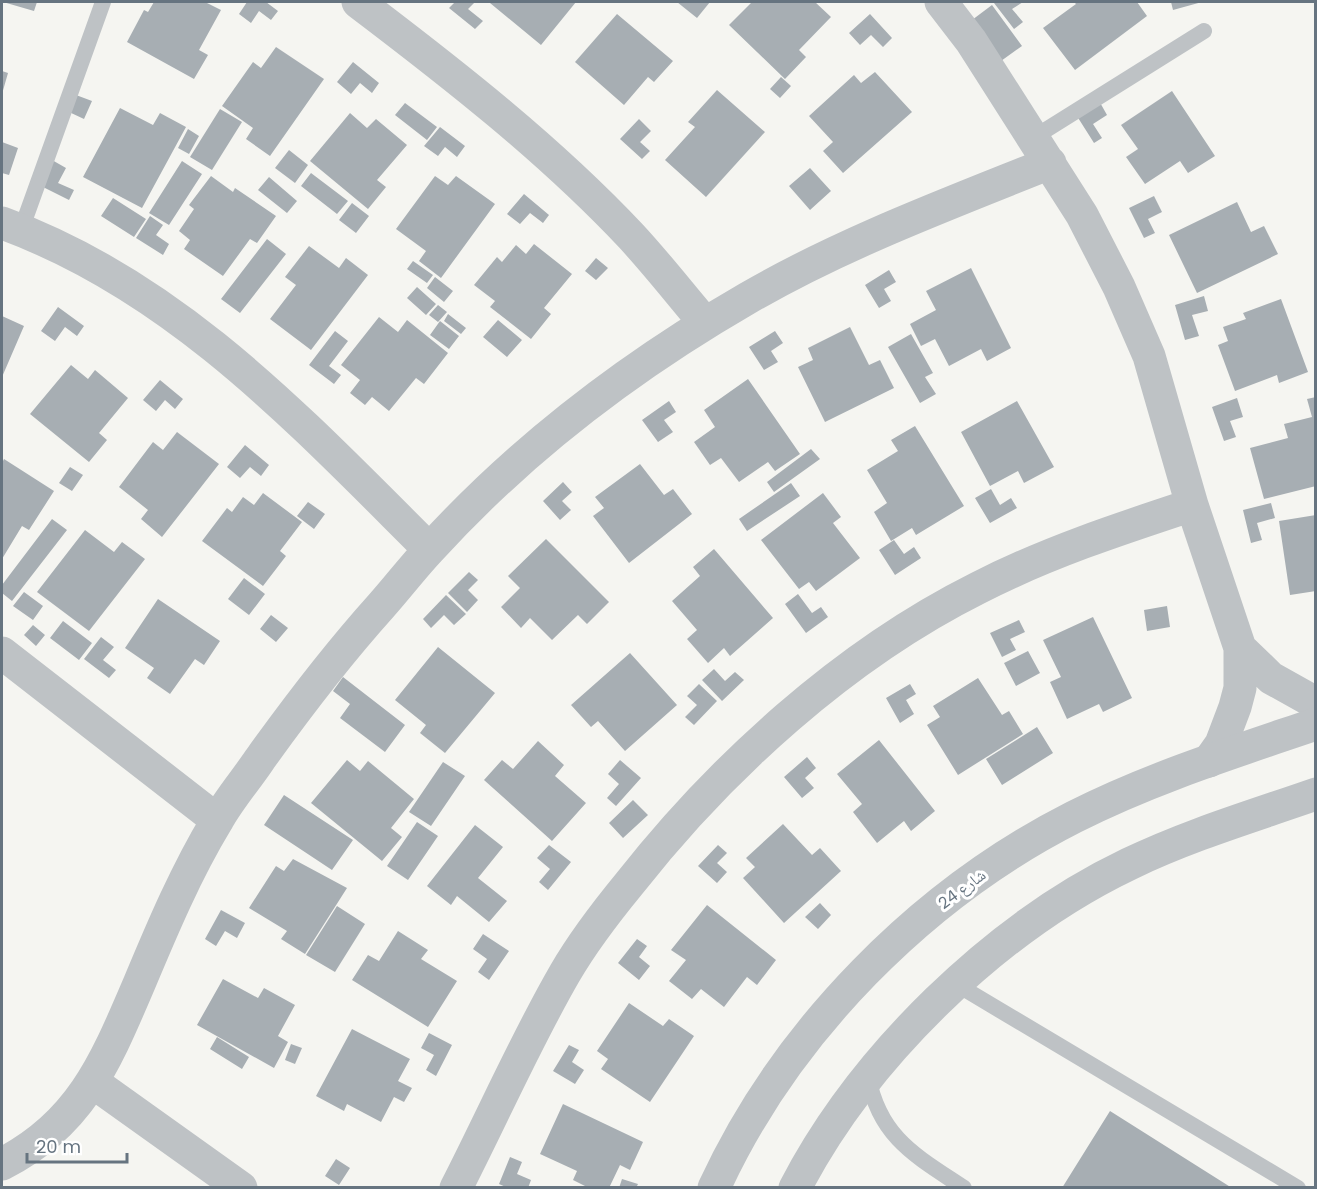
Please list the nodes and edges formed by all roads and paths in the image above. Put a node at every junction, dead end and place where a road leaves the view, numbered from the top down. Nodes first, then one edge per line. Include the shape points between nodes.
1 (104, 2) edge
2 (358, 2) edge
3 (940, 2) edge
4 (1204, 31) dead end
5 (1042, 151) junction
6 (11, 227) edge
7 (705, 323) junction
8 (1192, 505) junction
9 (429, 549) junction
10 (1240, 648) junction
11 (2, 653) edge
12 (1316, 703) edge
13 (1316, 724) edge
14 (1209, 761) junction
15 (1316, 794) edge
16 (217, 820) junction
17 (956, 984) junction
18 (868, 1077) junction
19 (94, 1083) junction
20 (2, 1164) edge
21 (241, 1188) edge
22 (456, 1188) edge
23 (714, 1188) edge
24 (795, 1188) edge
25 (964, 1188) edge
26 (1298, 1188) edge

1 - 6 lane
2 - 7 street via 488,104 565,173 632,237
3 - 5 street via 971,41
4 - 5 lane
5 - 7 street via 916,218 798,272
5 - 8 street via 1114,276 1149,356
6 - 9 street via 74,253 136,288 206,339 274,396
7 - 9 street via 643,364 542,442
8 - 10 street
8 - 22 street via 1073,546 968,593 887,641 767,736 710,790 610,908 566,972
9 - 16 street via 305,696
10 - 12 street via 1271,678
10 - 14 street via 1236,707 1221,744
11 - 16 street
13 - 14 street, شارع 24
14 - 23 street, شارع 24 via 1075,817 1017,849 963,886 913,928 823,1019 784,1070
15 - 17 street via 1185,839 1127,865 1018,932
16 - 19 street
17 - 18 street
17 - 26 lane
18 - 24 street via 822,1137
18 - 25 lane via 872,1098 894,1137
19 - 20 street via 67,1115 23,1153
19 - 21 street

